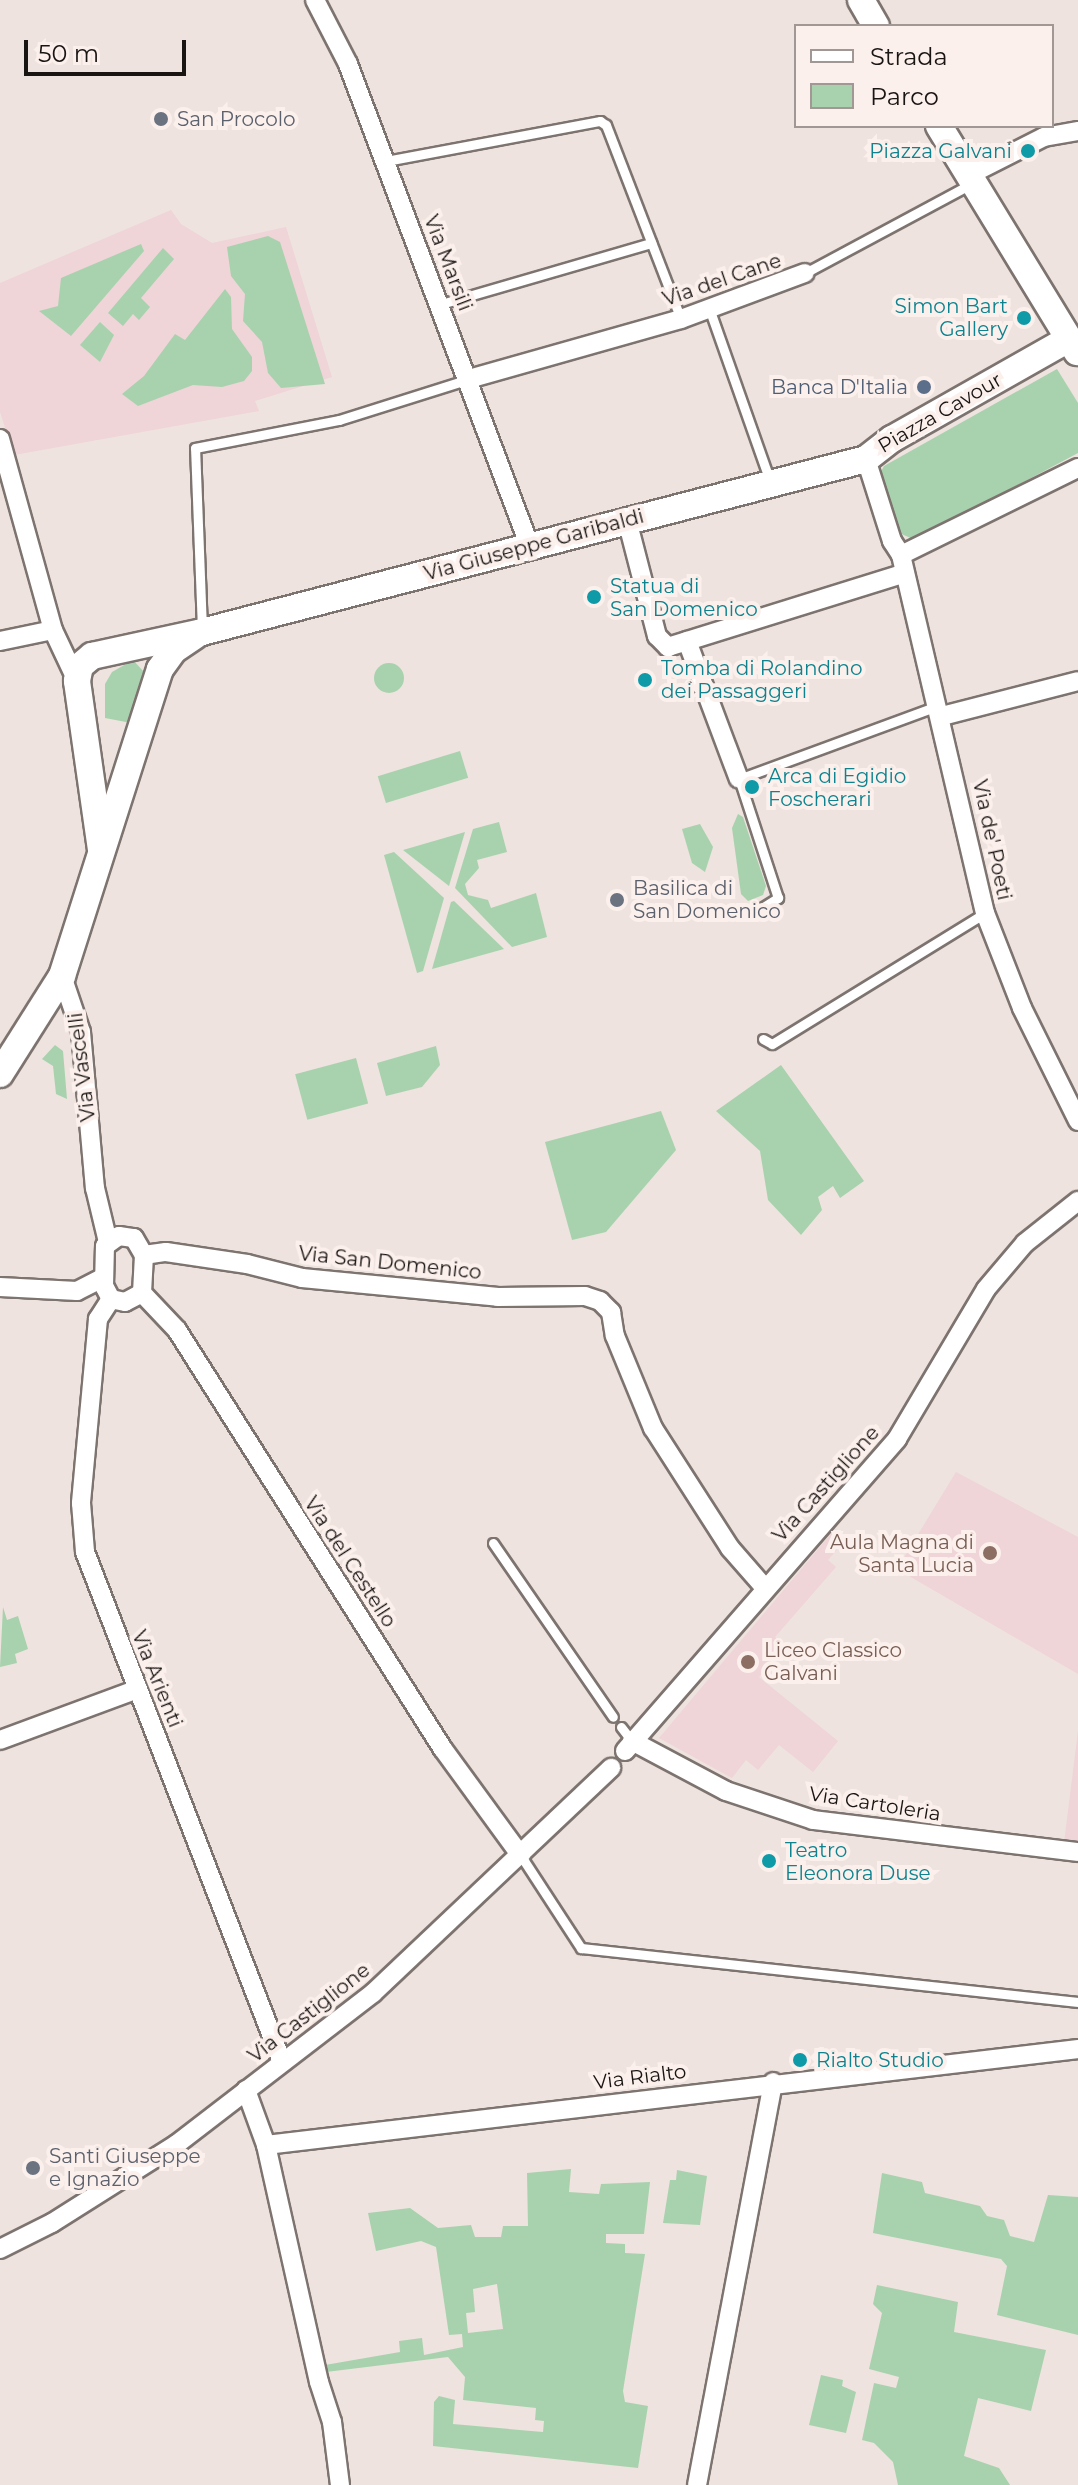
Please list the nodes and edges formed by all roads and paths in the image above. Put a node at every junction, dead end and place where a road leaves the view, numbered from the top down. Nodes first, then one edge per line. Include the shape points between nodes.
1 (315, 0) edge
2 (861, 0) edge
3 (875, 24) edge
4 (940, 128) edge
5 (1078, 131) edge
6 (386, 161) junction
7 (972, 178) junction
8 (651, 243) junction
9 (805, 273) joint
10 (441, 304) junction
11 (709, 308) junction
12 (681, 319) junction
13 (1074, 346) edge
14 (469, 379) junction
15 (0, 439) edge
16 (866, 459) junction
17 (1078, 468) edge
18 (770, 481) junction
19 (627, 520) junction
20 (530, 547) junction
21 (902, 564) junction
22 (53, 630) junction
23 (202, 632) junction
24 (0, 641) edge
25 (687, 641) junction
26 (143, 644) junction
27 (160, 669) junction
28 (77, 681) junction
29 (1078, 681) edge
30 (941, 710) junction
31 (739, 779) junction
32 (101, 850) junction
33 (985, 913) junction
34 (752, 914) dead end
35 (62, 976) junction
36 (763, 1039) dead end
37 (0, 1074) edge
38 (1078, 1121) edge
39 (1078, 1201) edge
40 (108, 1242) junction
41 (144, 1255) junction
42 (104, 1277) junction
43 (0, 1287) edge
44 (142, 1293) junction
45 (111, 1299) junction
46 (493, 1543) dead end
47 (764, 1587) junction
48 (138, 1689) junction
49 (613, 1717) dead end
50 (0, 1740) edge
51 (626, 1740) joint
52 (611, 1768) dead end
53 (1078, 1852) edge
54 (521, 1856) junction
55 (1078, 2002) edge
56 (1078, 2049) edge
57 (282, 2062) junction
58 (773, 2082) junction
59 (246, 2090) junction
60 (266, 2145) junction
61 (0, 2249) edge
62 (340, 2485) edge
63 (697, 2485) edge

1 - 6 street, Via Marsili via 348,64
2 - 3 street
4 - 7 street
5 - 7 street via 1044,137
6 - 8 lane via 600,121
6 - 10 street, Via Marsili
7 - 9 lane, Via del Cane
7 - 13 street
8 - 10 lane
8 - 12 lane
9 - 11 street, Via del Cane
10 - 14 street, Via Marsili
11 - 12 street, Via del Cane
11 - 18 lane
12 - 14 street, Via del Cane
13 - 16 street, Piazza Cavour via 892,439
14 - 20 street, Via Marsili
14 - 23 lane via 339,420 195,448
15 - 22 street
16 - 18 street, Via Giuseppe Garibaldi
16 - 21 street, Piazza Cavour
17 - 21 street
18 - 19 street, Via Giuseppe Garibaldi
19 - 20 street, Via Giuseppe Garibaldi
19 - 25 street via 657,636 668,647
20 - 23 street, Via Giuseppe Garibaldi
21 - 25 street
21 - 30 street, Via de' Poeti
22 - 24 street
22 - 28 street
23 - 26 street, Via Giuseppe Garibaldi
23 - 27 street via 174,650
25 - 31 street
26 - 27 street via 155,652
26 - 28 street, Via Giuseppe Garibaldi via 92,656 80,666
27 - 32 street
28 - 32 street
29 - 30 street
30 - 31 lane
30 - 33 street, Via de' Poeti
31 - 34 lane via 778,898
32 - 35 street
33 - 36 lane via 772,1044
33 - 38 street, Via de' Poeti via 1022,1008
35 - 37 street
35 - 40 street, Via Vascelli via 81,1032 95,1188
39 - 47 street, Via Castiglione via 1025,1243 986,1289 897,1439
40 - 41 street via 119,1236 134,1238
40 - 42 street
41 - 44 street
41 - 47 street, Via San Domenico via 166,1252 302,1278 498,1297 585,1296 611,1312 615,1336 653,1428 730,1548
42 - 43 street via 77,1291
42 - 45 street
44 - 45 street via 125,1302
44 - 54 street, Via del Cestello via 177,1330 443,1749
45 - 48 street, Via Arienti via 98,1319 82,1538
46 - 49 lane
47 - 51 street, Via Castiglione
48 - 50 street
48 - 57 street, Via Arienti
51 - 53 street, Via Cartoleria via 726,1791 813,1820
52 - 54 street, Via Castiglione
54 - 55 lane via 581,1948
54 - 57 street, Via Castiglione via 373,1993
56 - 58 street, Via Rialto via 980,2064
57 - 59 street, Via Castiglione
58 - 60 street, Via Rialto
58 - 63 street
59 - 60 street
59 - 61 street, Via Castiglione via 177,2144 52,2223
60 - 62 street via 332,2422

